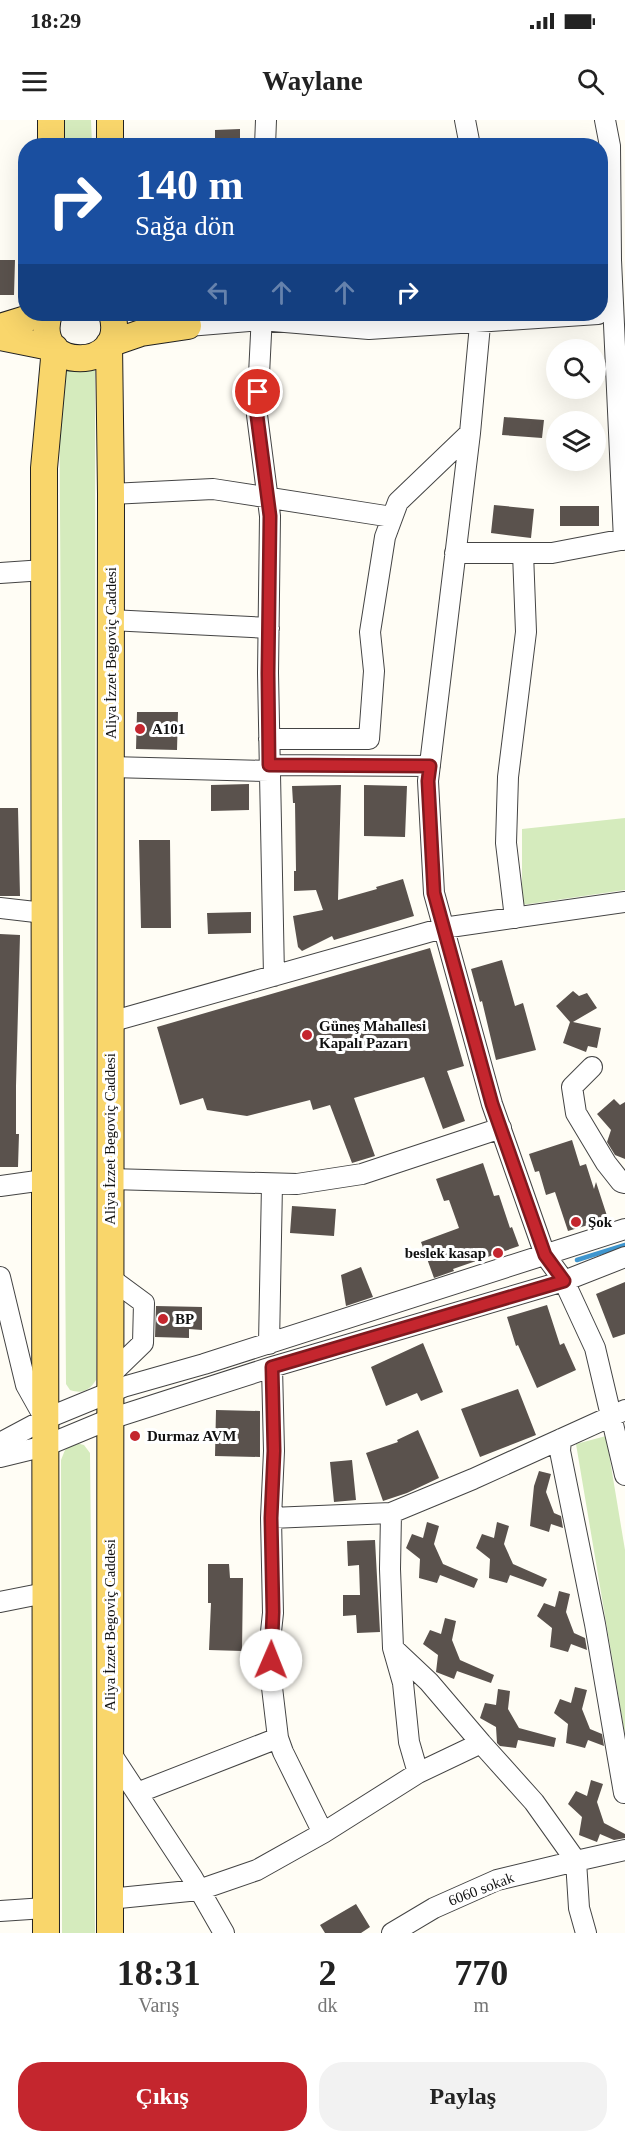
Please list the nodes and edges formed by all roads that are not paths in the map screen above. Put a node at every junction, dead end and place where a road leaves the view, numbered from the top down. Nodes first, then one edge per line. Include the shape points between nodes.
1 (51, 120) edge
2 (111, 120) edge
3 (266, 120) edge
4 (465, 120) edge
5 (605, 120) edge
6 (51, 138) edge
7 (110, 138) edge
8 (265, 138) edge
9 (468, 138) edge
10 (617, 146) edge
11 (609, 313) edge
12 (20, 321) edge
13 (48, 321) edge
14 (113, 321) edge
15 (169, 321) edge
16 (229, 321) edge
17 (262, 321) edge
18 (298, 321) edge
19 (451, 321) edge
20 (482, 321) edge
21 (188, 326) junction
22 (0, 327) edge
23 (0, 337) edge
24 (109, 344) junction
25 (55, 348) junction
26 (470, 432) junction
27 (111, 494) junction
28 (268, 497) junction
29 (392, 517) junction
30 (624, 539) edge
31 (455, 553) junction
32 (523, 553) junction
33 (44, 570) junction
34 (0, 573) edge
35 (111, 620) junction
36 (268, 628) junction
37 (268, 739) junction
38 (430, 766) junction
39 (111, 767) junction
40 (269, 768) junction
41 (625, 902) edge
42 (0, 908) edge
43 (44, 913) junction
44 (515, 918) junction
45 (443, 928) junction
46 (274, 976) junction
47 (110, 1022) junction
48 (592, 1067) dead end
49 (501, 1128) junction
50 (110, 1179) junction
51 (44, 1180) junction
52 (625, 1183) edge
53 (272, 1184) junction
54 (0, 1186) edge
55 (625, 1229) edge
56 (545, 1255) junction
57 (625, 1257) edge
58 (0, 1276) edge
59 (110, 1278) junction
60 (564, 1281) junction
61 (269, 1344) junction
62 (272, 1367) junction
63 (110, 1384) junction
64 (618, 1413) edge
65 (45, 1419) junction
66 (110, 1419) junction
67 (561, 1439) junction
68 (0, 1443) edge
69 (45, 1446) junction
70 (0, 1456) edge
71 (625, 1475) edge
72 (391, 1513) junction
73 (271, 1518) junction
74 (45, 1593) junction
75 (0, 1602) edge
76 (393, 1648) junction
77 (278, 1738) junction
78 (481, 1743) junction
79 (110, 1752) junction
80 (418, 1773) junction
81 (137, 1793) junction
82 (624, 1793) edge
83 (323, 1833) junction
84 (625, 1850) edge
85 (576, 1861) junction
86 (199, 1890) junction
87 (110, 1899) junction
88 (45, 1908) junction
89 (0, 1911) edge
90 (46, 1933) edge
91 (110, 1933) edge
92 (224, 1933) edge
93 (392, 1933) edge
94 (586, 1933) edge

1 - 6 main road
2 - 7 main road
3 - 8 street
4 - 9 street
5 - 10 street
10 - 11 street
11 - 30 street
12 - 22 main road
13 - 25 main road via 48,335
14 - 24 main road, Aliya İzzet Begoviç Caddesi
15 - 21 main road
16 - 21 street
17 - 28 street via 257,416
18 - 19 street via 369,329
20 - 26 street
21 - 24 main road via 141,333
23 - 25 main road
24 - 25 main road via 102,352 83,360 63,355
24 - 27 main road, Aliya İzzet Begoviç Caddesi
25 - 33 main road via 44,468
26 - 29 street via 398,502
26 - 31 street
27 - 28 street via 213,489
27 - 35 main road, Aliya İzzet Begoviç Caddesi
28 - 29 street
28 - 36 street
29 - 37 street via 385,537 370,632 374,670 369,739
30 - 32 street via 552,553
31 - 32 street
31 - 38 street
32 - 44 street via 526,632 508,777 506,843
33 - 34 street
33 - 43 main road
35 - 36 street
35 - 39 main road, Aliya İzzet Begoviç Caddesi
36 - 37 street
37 - 40 street
38 - 40 street
38 - 45 street via 434,893
39 - 40 street
39 - 47 main road, Aliya İzzet Begoviç Caddesi
40 - 46 street
41 - 44 street
42 - 43 street
43 - 51 main road
44 - 45 street
45 - 46 street
45 - 49 street
46 - 47 street
47 - 50 main road, Aliya İzzet Begoviç Caddesi
48 - 52 street via 572,1087 576,1113 606,1163
49 - 53 street via 362,1174
49 - 56 street
50 - 53 street
50 - 59 main road, Aliya İzzet Begoviç Caddesi
51 - 54 street
51 - 65 main road
53 - 61 street
55 - 56 street
56 - 60 street
56 - 61 street
57 - 60 street
58 - 65 street via 26,1385
59 - 63 main road, Aliya İzzet Begoviç Caddesi
59 - 63 street via 144,1303 143,1343
60 - 62 street
60 - 64 street via 595,1348
61 - 63 street
62 - 66 street
62 - 73 street
63 - 65 street
63 - 66 main road, Aliya İzzet Begoviç Caddesi
64 - 67 street
64 - 71 street
65 - 68 street
65 - 69 main road
66 - 69 street
66 - 79 main road, Aliya İzzet Begoviç Caddesi
67 - 72 street
67 - 82 street via 560,1451
69 - 70 street
69 - 74 main road
72 - 73 street
72 - 76 street
73 - 77 street via 271,1679
74 - 75 street
74 - 88 main road
76 - 78 street via 429,1682
76 - 80 street
77 - 81 street
77 - 83 street
78 - 80 street
78 - 85 street via 534,1802
79 - 81 street
79 - 87 main road, Aliya İzzet Begoviç Caddesi
80 - 83 street
81 - 86 street
83 - 86 street via 257,1870
84 - 85 street, 6060 sokak
85 - 93 street, 6060 sokak via 497,1880 434,1908
85 - 94 street via 579,1908
86 - 87 street
86 - 92 street
87 - 91 main road, Aliya İzzet Begoviç Caddesi
88 - 89 street
88 - 90 main road

